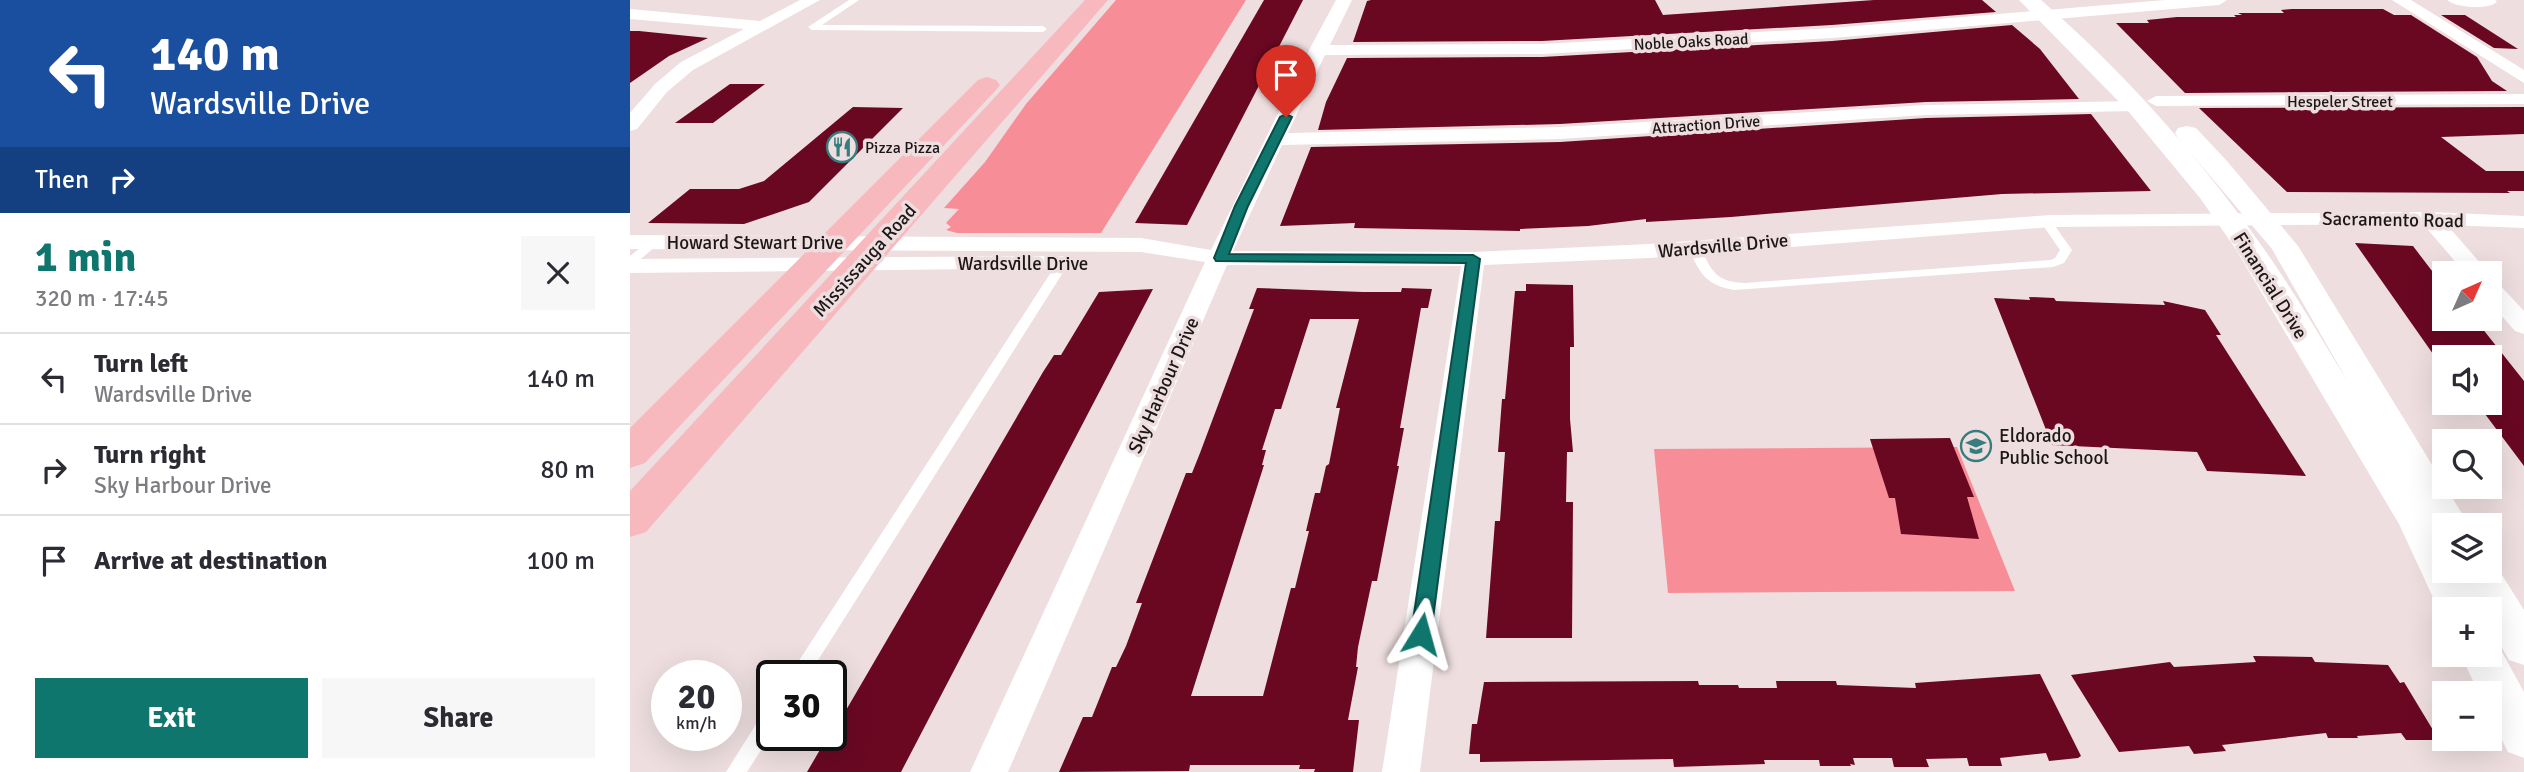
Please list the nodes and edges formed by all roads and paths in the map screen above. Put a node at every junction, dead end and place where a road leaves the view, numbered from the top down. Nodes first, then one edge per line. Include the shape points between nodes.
1 (812, 0) edge
2 (855, 0) edge
3 (1070, 0) edge
4 (1097, 0) edge
5 (1344, 0) edge
6 (2219, 0) edge
7 (2400, 0) edge
8 (2455, 0) edge
9 (2488, 2) edge
10 (2047, 6) edge
11 (630, 14) edge
12 (761, 26) junction
13 (1042, 29) junction
14 (1317, 50) junction
15 (2524, 78) edge
16 (2524, 99) edge
17 (2146, 104) junction
18 (630, 125) edge
19 (1276, 139) junction
20 (2245, 218) junction
21 (2429, 218) junction
22 (2046, 221) junction
23 (2524, 222) edge
24 (630, 242) edge
25 (653, 242) junction
26 (1694, 247) junction
27 (1184, 253) junction
28 (847, 254) junction
29 (1221, 258) junction
30 (1473, 259) junction
31 (2467, 261) edge
32 (1063, 263) junction
33 (630, 264) edge
34 (2502, 301) edge
35 (2524, 326) edge
36 (630, 453) edge
37 (2443, 513) edge
38 (630, 520) edge
39 (2486, 583) edge
40 (2453, 597) edge
41 (2524, 647) edge
42 (808, 660) edge
43 (2488, 667) edge
44 (2524, 737) edge
45 (756, 741) edge
46 (736, 772) edge
47 (989, 772) edge
48 (1402, 772) edge

1 - 12 street
2 - 13 lane via 812,27
3 - 13 main road, Mississauga Road
4 - 28 main road, Mississauga Road
5 - 14 street, Sky Harbour Drive
6 - 10 street
7 - 15 street
8 - 9 street
10 - 14 street, Noble Oaks Road via 1832,33 1556,48
10 - 17 street, Financial Drive
11 - 12 street
12 - 18 street via 687,66
13 - 28 main road, Mississauga Road
14 - 19 street, Sky Harbour Drive
16 - 17 street, Hespeler Street
17 - 19 street, Attraction Drive via 1926,110 1559,133
17 - 20 street, Financial Drive via 2209,192
17 - 20 street, Financial Drive via 2218,166
19 - 29 street, Sky Harbour Drive
20 - 21 street, Sacramento Road
20 - 22 street, Wardsville Drive
20 - 37 street, Financial Drive via 2284,246
20 - 40 street, Financial Drive via 2249,247 2416,521
21 - 23 street, Sacramento Road
21 - 31 street
22 - 26 street, Wardsville Drive
22 - 26 lane via 2066,250 2065,256 2053,263 1770,285 1734,287 1713,281
24 - 25 street, Howard Stewart Drive
25 - 28 street, Howard Stewart Drive
25 - 33 lane
26 - 30 street, Wardsville Drive
27 - 28 street, Wardsville Drive via 1141,245
27 - 29 street, Wardsville Drive
27 - 32 street, Wardsville Drive via 1137,262
28 - 32 street, Wardsville Drive
28 - 33 street, Howard Stewart Drive
28 - 36 main road, Mississauga Road
28 - 38 main road, Mississauga Road
29 - 30 street, Wardsville Drive
29 - 47 street, Sky Harbour Drive
30 - 48 street
32 - 42 lane
34 - 35 street
39 - 41 street
43 - 44 street
45 - 46 lane

